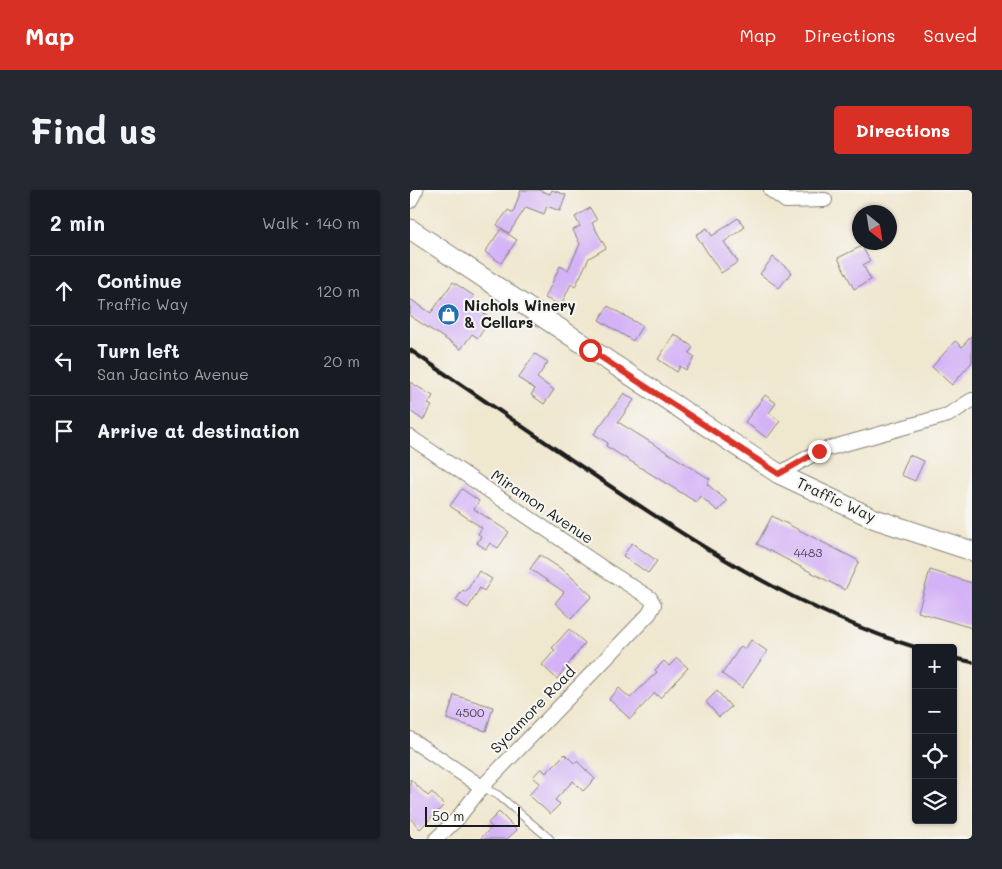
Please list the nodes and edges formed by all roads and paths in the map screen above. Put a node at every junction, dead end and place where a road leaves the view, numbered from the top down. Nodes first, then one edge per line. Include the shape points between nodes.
1 (416, 190) edge
2 (771, 190) edge
3 (825, 200) dead end
4 (410, 201) edge
5 (410, 229) edge
6 (972, 400) edge
7 (410, 436) edge
8 (779, 474) junction
9 (972, 551) edge
10 (654, 605) joint
11 (410, 739) edge
12 (482, 787) junction
13 (436, 839) edge
14 (550, 839) edge

1 - 4 street
2 - 3 street via 786,201
5 - 8 street, Traffic Way
6 - 8 street via 948,415 819,451
7 - 10 street, Miramon Avenue via 650,598
8 - 9 street, Traffic Way via 875,519
10 - 12 street, Sycamore Road via 649,614
11 - 12 street
12 - 13 street, Sycamore Road
12 - 14 lane via 498,795

